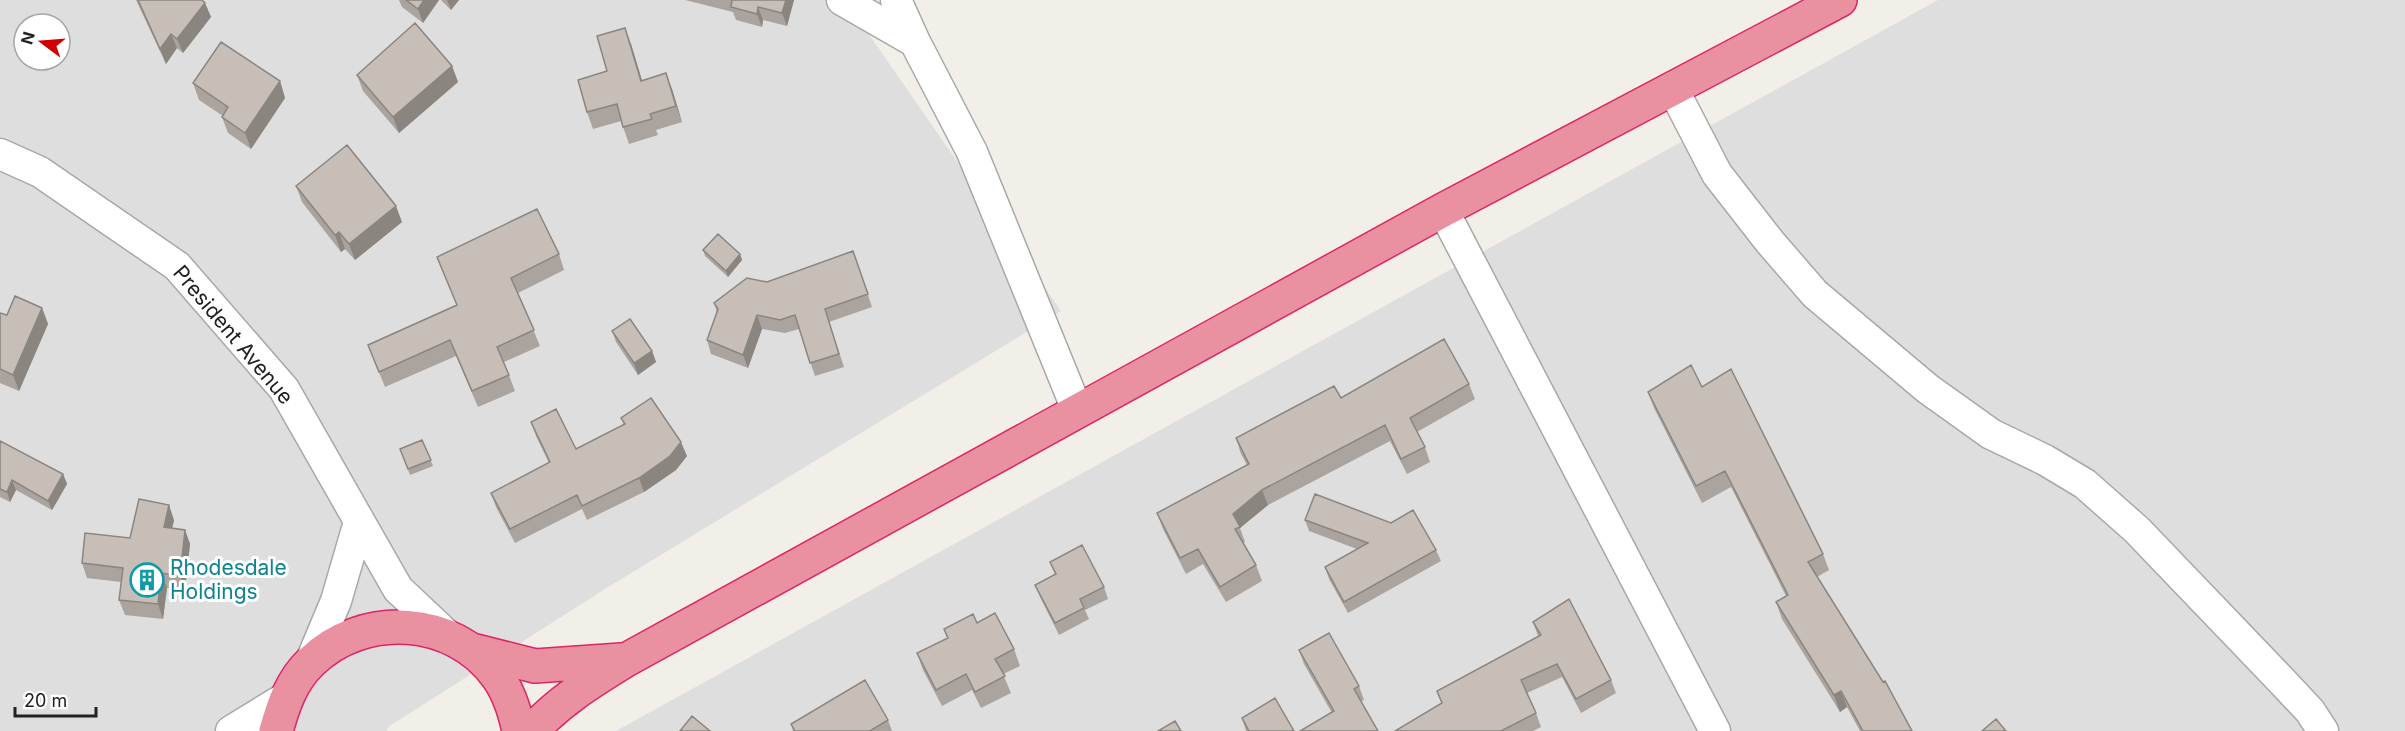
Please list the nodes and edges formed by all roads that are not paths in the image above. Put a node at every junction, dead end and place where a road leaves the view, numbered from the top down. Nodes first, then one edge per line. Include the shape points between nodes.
1 (842, 0) edge
2 (896, 0) edge
3 (1840, 0) edge
4 (915, 42) junction
5 (1672, 90) junction
6 (0, 154) edge
7 (1443, 210) junction
8 (1078, 412) junction
9 (359, 522) junction
10 (460, 643) junction
11 (626, 660) junction
12 (310, 663) junction
13 (285, 698) junction
14 (231, 731) edge
15 (276, 731) edge
16 (519, 731) edge
17 (532, 731) edge
18 (1715, 731) edge
19 (2322, 731) edge

1 - 4 street
2 - 4 street
3 - 5 highway
4 - 8 street via 972,152
5 - 7 highway
5 - 19 street via 1717,174 1815,294 1928,389 1992,434 2085,484 2137,530 2310,711
6 - 9 street, President Avenue via 40,172 177,266 284,388
7 - 8 highway
7 - 18 street
8 - 11 highway
9 - 10 street, President Avenue via 398,589
9 - 12 street via 336,601
10 - 11 highway via 535,666
10 - 12 highway via 412,627 375,628 339,640
10 - 16 highway via 497,676 514,708
11 - 17 highway via 582,687
12 - 13 highway
13 - 14 street
13 - 15 highway

